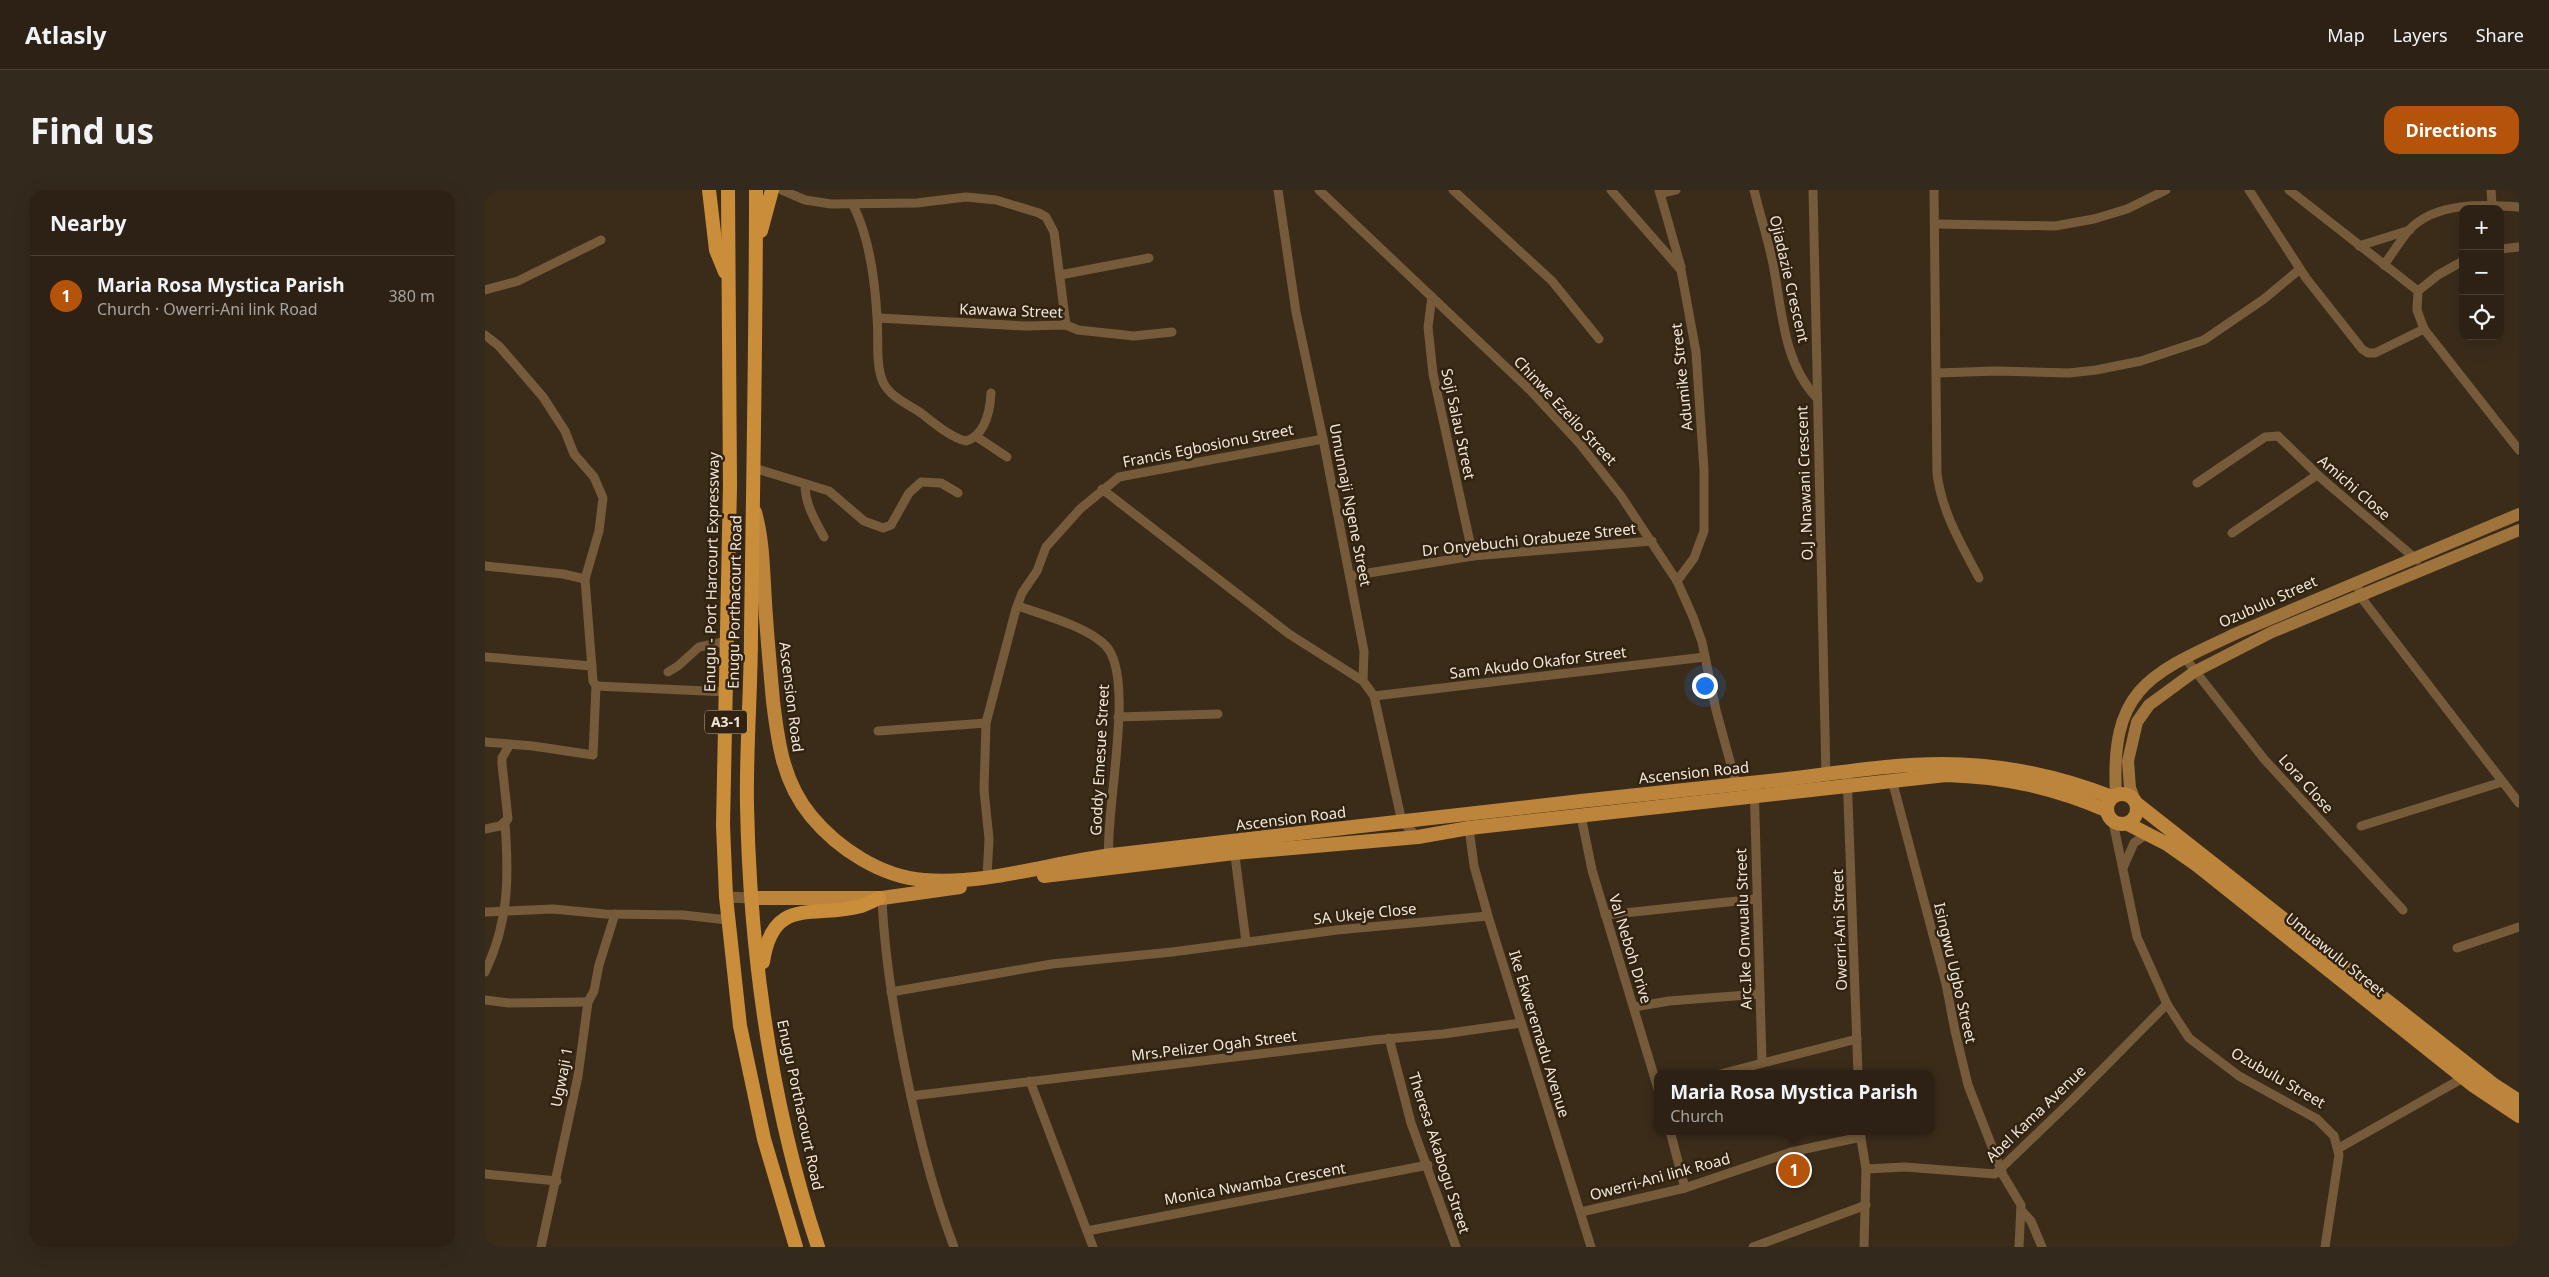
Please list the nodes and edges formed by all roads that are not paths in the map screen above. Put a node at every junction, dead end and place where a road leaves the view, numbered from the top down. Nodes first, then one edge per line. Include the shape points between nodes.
1 (709, 190) edge
2 (728, 190) edge
3 (756, 190) edge
4 (772, 190) edge
5 (783, 190) edge
6 (1278, 190) edge
7 (1319, 190) edge
8 (1453, 190) edge
9 (1611, 190) edge
10 (1676, 190) edge
11 (1754, 190) edge
12 (1813, 190) edge
13 (1934, 190) edge
14 (2166, 190) edge
15 (2249, 190) edge
16 (2289, 190) edge
17 (2491, 190) edge
18 (1660, 192) edge
19 (2492, 204) junction
20 (853, 205) junction
21 (2519, 207) edge
22 (1936, 224) junction
23 (2410, 230) junction
24 (601, 240) dead end
25 (2359, 246) junction
26 (2519, 247) edge
27 (756, 248) junction
28 (2504, 249) edge
29 (1149, 258) dead end
30 (2459, 263) edge
31 (2384, 265) junction
32 (2300, 269) junction
33 (1681, 270) junction
34 (1060, 275) junction
35 (727, 277) junction
36 (485, 290) edge
37 (2418, 291) junction
38 (1432, 297) junction
39 (877, 318) junction
40 (1066, 325) junction
41 (2424, 329) junction
42 (1172, 332) dead end
43 (485, 335) edge
44 (1599, 339) dead end
45 (1937, 373) junction
46 (991, 393) dead end
47 (1816, 397) junction
48 (977, 437) junction
49 (1323, 439) junction
50 (2519, 450) edge
51 (1007, 457) dead end
52 (754, 468) junction
53 (2317, 474) junction
54 (805, 484) junction
55 (2197, 484) dead end
56 (1102, 489) junction
57 (958, 493) dead end
58 (753, 504) junction
59 (2519, 514) edge
60 (2519, 530) edge
61 (2232, 534) dead end
62 (825, 537) dead end
63 (1652, 541) junction
64 (1473, 556) junction
65 (2419, 563) junction
66 (485, 566) edge
67 (1350, 576) junction
68 (1979, 578) dead end
69 (585, 579) junction
70 (1677, 581) junction
71 (2357, 582) junction
72 (2360, 596) junction
73 (1018, 606) junction
74 (728, 641) junction
75 (1705, 656) junction
76 (485, 657) edge
77 (2185, 658) junction
78 (592, 666) junction
79 (669, 672) dead end
80 (2194, 672) junction
81 (1363, 681) junction
82 (596, 686) junction
83 (727, 692) junction
84 (1374, 696) junction
85 (1218, 714) dead end
86 (1118, 717) junction
87 (986, 723) junction
88 (878, 731) dead end
89 (485, 742) edge
90 (510, 744) junction
91 (1847, 778) junction
92 (1892, 780) junction
93 (1827, 781) junction
94 (2502, 782) junction
95 (1754, 789) junction
96 (1738, 790) junction
97 (2136, 802) junction
98 (2519, 802) edge
99 (2112, 806) junction
100 (1581, 816) junction
101 (1402, 822) junction
102 (505, 823) junction
103 (2127, 824) junction
104 (2361, 826) dead end
105 (1469, 828) junction
106 (485, 829) edge
107 (2148, 833) junction
108 (1418, 837) junction
109 (1234, 848) junction
110 (1109, 861) junction
111 (2122, 868) junction
112 (987, 876) junction
113 (726, 898) junction
114 (752, 898) junction
115 (880, 898) junction
116 (1756, 899) junction
117 (505, 910) junction
118 (2403, 910) dead end
119 (485, 912) edge
120 (615, 914) junction
121 (1605, 915) junction
122 (1488, 916) junction
123 (728, 920) junction
124 (2519, 927) edge
125 (1246, 942) junction
126 (2457, 948) dead end
127 (485, 972) edge
128 (760, 982) junction
129 (891, 992) junction
130 (1760, 994) junction
131 (485, 1000) edge
132 (588, 1002) junction
133 (2167, 1004) junction
134 (1634, 1007) junction
135 (1521, 1023) junction
136 (1389, 1038) junction
137 (1857, 1039) junction
138 (1762, 1062) junction
139 (1734, 1070) edge
140 (1858, 1070) edge
141 (1654, 1075) edge
142 (2463, 1078) junction
143 (1030, 1081) junction
144 (911, 1096) junction
145 (2519, 1101) edge
146 (2519, 1116) edge
147 (1671, 1135) edge
148 (1856, 1135) edge
149 (1860, 1135) edge
150 (2339, 1148) junction
151 (1428, 1165) junction
152 (1866, 1170) junction
153 (2001, 1170) junction
154 (485, 1174) edge
155 (557, 1180) junction
156 (1685, 1188) junction
157 (1866, 1205) junction
158 (2021, 1210) junction
159 (1581, 1212) junction
160 (1087, 1231) junction
161 (541, 1247) edge
162 (796, 1247) edge
163 (818, 1247) edge
164 (954, 1247) edge
165 (1093, 1247) edge
166 (1456, 1247) edge
167 (1591, 1247) edge
168 (1753, 1247) edge
169 (1864, 1247) edge
170 (2019, 1247) edge
171 (2041, 1247) edge
172 (2325, 1247) edge

1 - 35 highway via 716,250
2 - 35 highway, Enugu - Port Harcourt Expressway / A3-1
3 - 27 highway, Enugu Porthacourt Road / A3-1
4 - 27 highway
5 - 20 street via 805,200
6 - 49 street, Umunnaji Ngene Street via 1296,312
7 - 38 street, Chinwe Ezeilo Street
8 - 44 street via 1552,281
9 - 33 street
10 - 18 street
11 - 47 street, Ojiadazie Crescent via 1772,262 1783,326 1803,382
12 - 47 street, O.J .Nnawani Crescent
13 - 22 street
14 - 22 street via 2127,209 2055,226
15 - 32 street
16 - 25 street
17 - 19 street
18 - 33 street, Adumike Street
19 - 21 street
19 - 23 street via 2437,212
20 - 34 street via 966,197 996,200 1039,213 1046,216 1054,232
20 - 39 street via 865,234
22 - 45 street
23 - 25 street
23 - 31 street
24 - 36 street via 518,281
25 - 31 street
26 - 28 street
27 - 52 highway, Enugu Porthacourt Road / A3-1
29 - 34 street
30 - 37 street via 2431,279
31 - 37 street
32 - 41 street via 2347,332 2368,353 2375,353
32 - 45 street via 2264,299 2204,340 2141,361 2069,373
33 - 70 street, Adumike Street via 1700,391 1704,524 1697,553
34 - 40 street
35 - 74 highway, Enugu - Port Harcourt Expressway / A3-1 via 730,361
37 - 41 street via 2417,310
38 - 63 street, Chinwe Ezeilo Street via 1531,390 1580,444
38 - 64 street, Soji Salau Street via 1428,327 1433,374
39 - 40 street, Kawawa Street via 1025,326
39 - 48 street via 881,374 891,392 963,440
40 - 42 street, Kawawa Street via 1078,330 1134,336
41 - 50 street
43 - 69 street via 499,346 543,396 565,431 574,454 599,486 603,498 602,513
45 - 68 street via 1940,495 1946,514
46 - 48 street via 990,408
47 - 93 street, O.J .Nnawani Crescent
48 - 51 street
49 - 56 street, Francis Egbosionu Street via 1141,472 1119,477
49 - 67 street, Umunnaji Ngene Street
52 - 54 street
52 - 58 highway, Enugu Porthacourt Road / A3-1
53 - 55 street, Amichi Close via 2277,436 2265,437
53 - 61 street
53 - 65 street, Amichi Close
54 - 57 street via 829,491 865,522 883,528 891,526 909,493 921,482 941,483
54 - 62 street via 810,511
56 - 73 street, Francis Egbosionu Street via 1046,547
56 - 81 street via 1289,634
58 - 112 main road, Ascension Road via 761,535 778,742 795,794 830,836 876,866 921,880 954,881
58 - 114 highway, Enugu Porthacourt Road / A3-1 via 747,802
59 - 65 main road, Ozubulu Street
60 - 65 main road, Ozubulu Street
63 - 64 street, Dr Onyebuchi Orabueze Street
63 - 70 street, Chinwe Ezeilo Street
64 - 67 street, Dr Onyebuchi Orabueze Street
65 - 71 main road, Ozubulu Street
65 - 72 main road, Ozubulu Street
66 - 69 street
67 - 81 street, Umunnaji Ngene Street via 1364,651
69 - 78 street
70 - 75 street, Chinwe Ezeilo Street
71 - 72 street
71 - 77 main road, Ozubulu Street
72 - 80 main road, Ozubulu Street via 2272,632
72 - 94 street
73 - 86 street, Goddy Emesue Street via 1093,636 1105,645 1117,667
73 - 87 street, Francis Egbosionu Street
74 - 79 street via 699,647
74 - 83 highway, Enugu - Port Harcourt Expressway / A3-1
75 - 84 street, Sam Akudo Okafor Street
75 - 96 street, Chinwe Ezeilo Street
76 - 78 street
77 - 80 street, Lora Close
77 - 99 main road, Ozubulu Street via 2151,680 2128,706 2117,747
78 - 82 street
80 - 97 main road, Ozubulu Street via 2149,704 2137,722 2128,761
80 - 118 street, Lora Close via 2264,759
81 - 84 street
82 - 83 street
82 - 90 street via 593,755
83 - 113 highway, Enugu - Port Harcourt Expressway / A3-1 via 723,825
84 - 101 street
85 - 86 street
86 - 110 street, Goddy Emesue Street
87 - 88 street
87 - 112 street, Francis Egbosionu Street
89 - 90 street
90 - 102 street via 502,758 508,813
91 - 92 main road, Ascension Road
91 - 93 main road, Ascension Road
91 - 99 main road, Ascension Road via 1927,764 1978,765 2047,776
91 - 137 street, Owerri-Ani Street
92 - 99 main road, Ascension Road via 1946,775 2016,781
92 - 153 street, Isingwu Ugbo Street via 1946,984 1968,1085
93 - 95 main road, Ascension Road
94 - 98 street
94 - 104 street
95 - 96 main road, Ascension Road
95 - 116 street, Arc.Ike Onwualu Street
96 - 100 main road, Ascension Road
96 - 101 main road, Ascension Road
97 - 99 main road via 2125,794
97 - 103 main road via 2137,815
97 - 145 main road, Umuawulu Street via 2494,1085
99 - 103 main road, Umuawulu Street
99 - 111 street, Ozubulu Street
100 - 105 main road, Ascension Road
100 - 121 street, Val Neboh Drive
101 - 108 street
101 - 109 main road, Ascension Road
102 - 106 street
102 - 117 street via 509,874
103 - 107 main road, Umuawulu Street
105 - 108 main road, Ascension Road
105 - 122 street, Ike Ekweremadu Avenue via 1474,866
107 - 111 street via 2134,843
107 - 142 main road, Umuawulu Street via 2197,865
108 - 109 main road, Ascension Road
109 - 110 main road, Ascension Road
109 - 125 street
110 - 112 main road, Ascension Road
110 - 115 main road, Ascension Road
111 - 133 street, Ozubulu Street via 2137,937
113 - 114 street
113 - 123 highway, Enugu - Port Harcourt Expressway / A3-1
114 - 115 main road, Ascension Road
114 - 128 highway, Enugu Porthacourt Road / A3-1
115 - 128 highway via 861,906 795,913 782,920 771,930 765,946
115 - 129 street
116 - 121 street
116 - 130 street, Arc.Ike Onwualu Street
117 - 119 street
117 - 120 street via 553,909
117 - 127 street
120 - 123 street via 683,915
120 - 132 street, Ugwaji 1 via 595,991
121 - 134 street, Val Neboh Drive
122 - 125 street, SA Ukeje Close
122 - 135 street, Ike Ekweremadu Avenue
123 - 162 highway, Enugu - Port Harcourt Expressway / A3-1 via 740,1026 764,1139
124 - 126 street
125 - 129 street, SA Ukeje Close via 1052,964
128 - 163 highway, Enugu Porthacourt Road / A3-1 via 779,1097
129 - 144 street
130 - 134 street
130 - 138 street, Arc.Ike Onwualu Street
131 - 132 street via 509,1003
132 - 155 street, Ugwaji 1 via 578,1076
133 - 150 street, Ozubulu Street via 2189,1038 2239,1076 2317,1119 2331,1131
133 - 153 street, Abel Kama Avenue
134 - 141 street, Val Neboh Drive
135 - 136 street, Mrs.Pelizer Ogah Street
135 - 159 street, Ike Ekweremadu Avenue
136 - 143 street, Mrs.Pelizer Ogah Street
136 - 151 street, Theresa Akabogu Street via 1411,1123
137 - 138 street
137 - 140 street, Owerri-Ani Street
138 - 139 street
142 - 146 main road, Umuawulu Street
142 - 150 street
143 - 144 street, Mrs.Pelizer Ogah Street
143 - 160 street
144 - 164 street via 927,1166
147 - 156 street
148 - 156 street, Owerri-Ani link Road via 1791,1152
149 - 152 street
150 - 172 street
151 - 160 street, Monica Nwamba Crescent
151 - 166 street, Theresa Akabogu Street
152 - 153 street, Abel Kama Avenue via 1914,1167 1990,1175
152 - 157 street
153 - 158 street, Isingwu Ugbo Street via 2018,1196
154 - 155 street
155 - 161 street, Ugwaji 1
156 - 159 street, Owerri-Ani link Road
157 - 168 street
157 - 169 street
158 - 170 street
158 - 171 street via 2031,1221
159 - 167 street, Ike Ekweremadu Avenue
160 - 165 street

